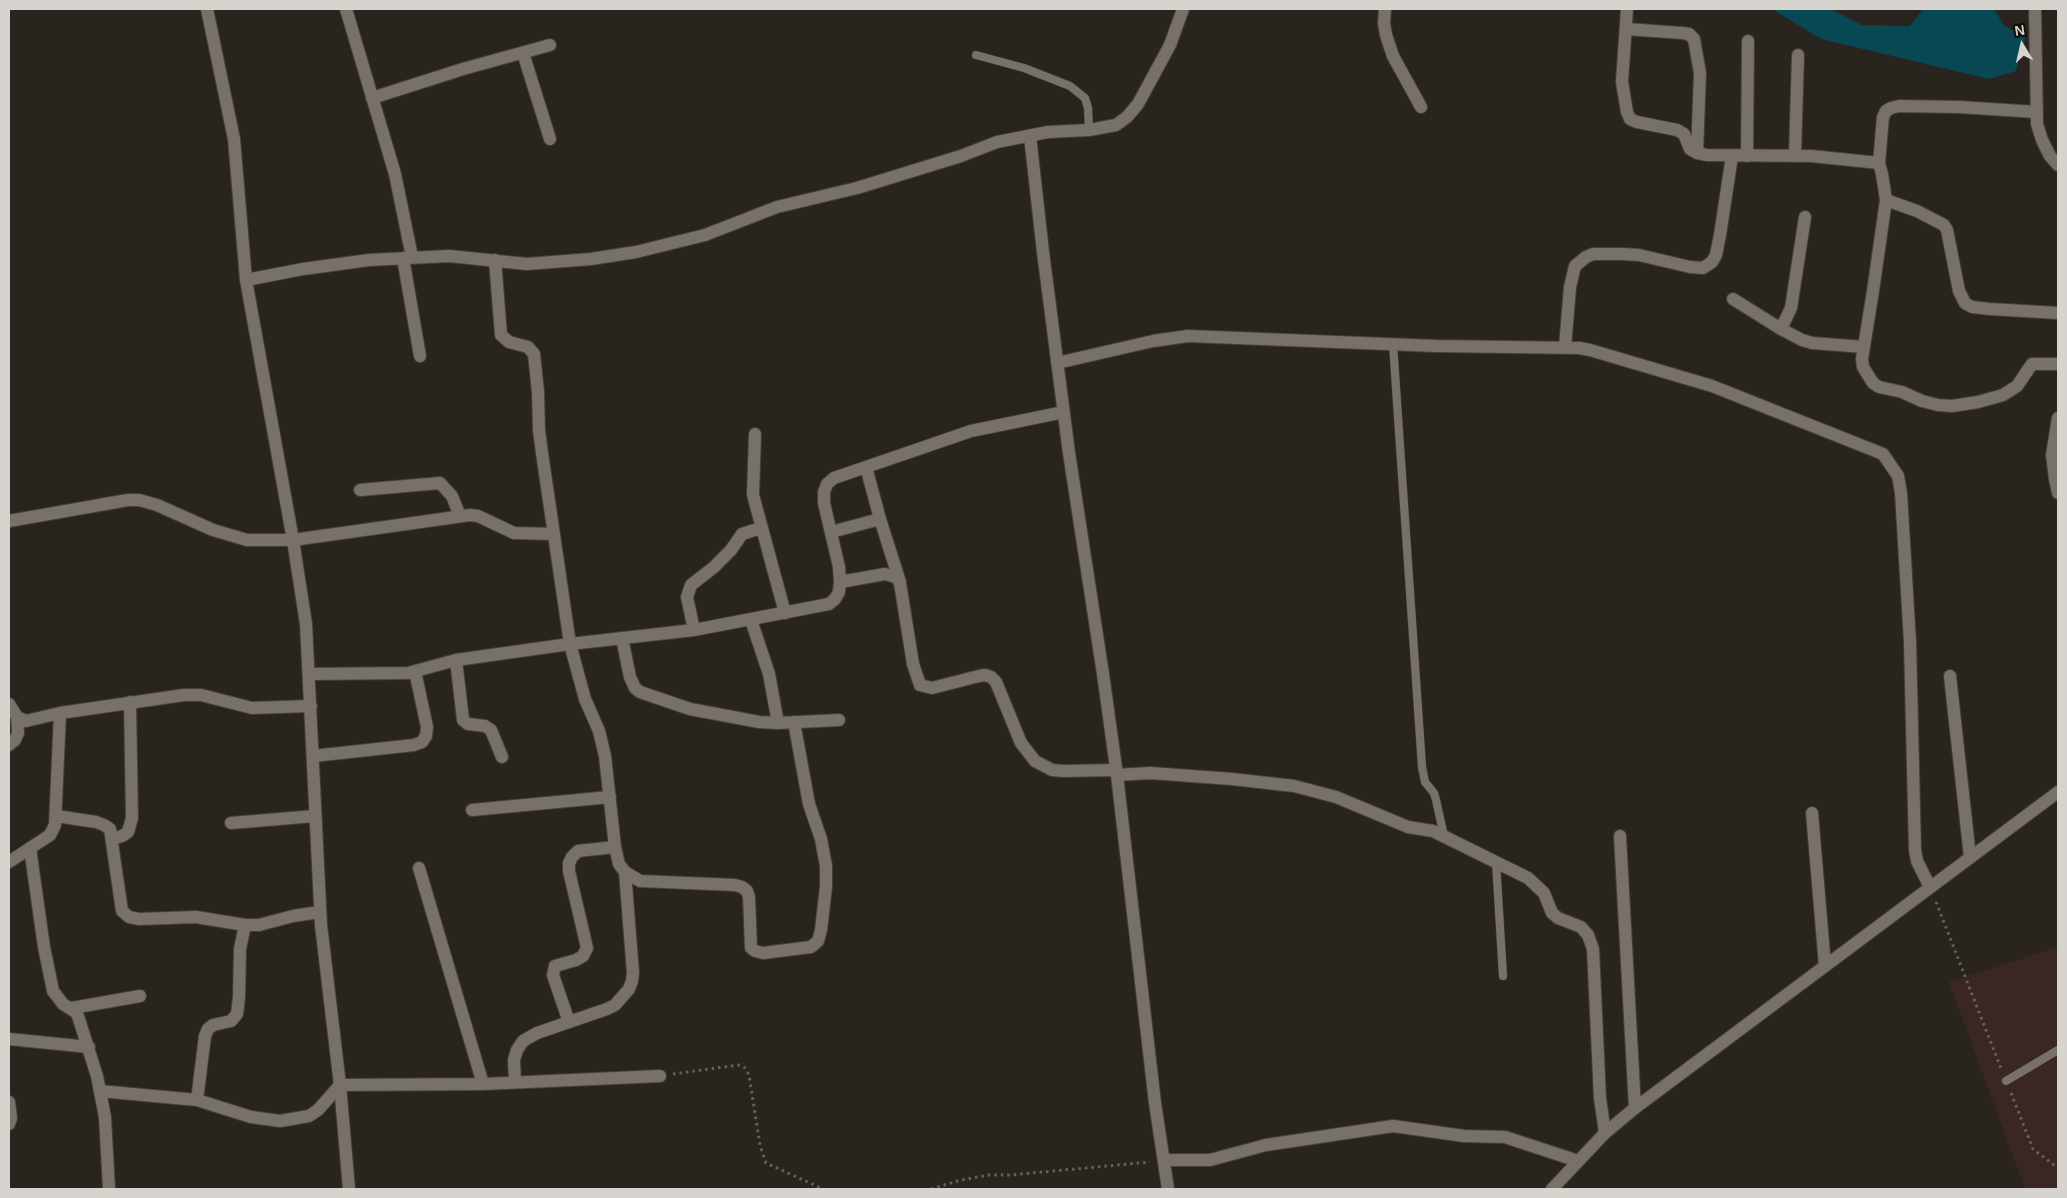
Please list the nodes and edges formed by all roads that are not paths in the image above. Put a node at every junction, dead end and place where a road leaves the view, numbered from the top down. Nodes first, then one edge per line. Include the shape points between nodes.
1 (207, 9) edge
2 (346, 9) edge
3 (1183, 9) edge
4 (1385, 9) edge
5 (1627, 9) edge
6 (2035, 9) edge
7 (1626, 29) junction
8 (1748, 41) dead end
9 (550, 45) dead end
10 (522, 53) junction
11 (976, 55) dead end
12 (1798, 55) dead end
13 (372, 98) junction
14 (1421, 107) dead end
15 (2037, 112) junction
16 (1089, 130) junction
17 (1030, 136) junction
18 (550, 139) dead end
19 (1697, 153) junction
20 (1794, 155) junction
21 (1732, 156) junction
22 (1748, 156) junction
23 (1878, 163) junction
24 (2058, 165) edge
25 (1886, 200) junction
26 (1805, 217) dead end
27 (407, 258) junction
28 (495, 260) junction
29 (246, 280) junction
30 (1733, 299) dead end
31 (2058, 314) edge
32 (1780, 329) junction
33 (1393, 344) junction
34 (1565, 347) junction
35 (1864, 347) junction
36 (420, 356) dead end
37 (1057, 363) junction
38 (2058, 364) edge
39 (1064, 412) junction
40 (2058, 418) edge
41 (755, 434) dead end
42 (866, 467) junction
43 (360, 490) dead end
44 (2058, 493) edge
45 (460, 516) junction
46 (880, 518) junction
47 (9, 521) edge
48 (761, 528) junction
49 (831, 532) junction
50 (554, 534) junction
51 (293, 540) junction
52 (840, 582) junction
53 (900, 583) junction
54 (785, 613) junction
55 (751, 620) junction
56 (694, 630) junction
57 (622, 638) junction
58 (570, 644) junction
59 (456, 660) junction
60 (416, 671) junction
61 (309, 674) junction
62 (1950, 676) dead end
63 (130, 702) junction
64 (9, 704) edge
65 (311, 706) junction
66 (60, 713) junction
67 (17, 717) junction
68 (839, 720) dead end
69 (794, 722) junction
70 (778, 723) junction
71 (9, 744) edge
72 (313, 756) junction
73 (502, 757) dead end
74 (1117, 773) junction
75 (2058, 792) edge
76 (610, 797) junction
77 (472, 810) dead end
78 (1812, 812) dead end
79 (56, 816) junction
80 (315, 816) junction
81 (231, 823) dead end
82 (1444, 836) junction
83 (1620, 836) dead end
84 (112, 839) junction
85 (615, 847) junction
86 (30, 848) junction
87 (1970, 858) junction
88 (9, 862) edge
89 (1496, 862) junction
90 (419, 868) dead end
91 (625, 872) junction
92 (1930, 887) junction
93 (320, 912) junction
94 (244, 925) junction
95 (1825, 966) junction
96 (1504, 976) dead end
97 (140, 996) dead end
98 (72, 1008) junction
99 (569, 1022) junction
100 (9, 1039) edge
101 (89, 1047) junction
102 (2058, 1050) edge
103 (660, 1076) road end
104 (2006, 1081) road end
105 (515, 1082) junction
106 (482, 1084) junction
107 (340, 1085) junction
108 (100, 1091) junction
109 (197, 1100) junction
110 (9, 1102) edge
111 (1635, 1108) junction
112 (9, 1124) edge
113 (1605, 1133) junction
114 (1164, 1160) junction
115 (1578, 1161) junction
116 (109, 1189) edge
117 (349, 1189) edge
118 (1168, 1189) edge
119 (1552, 1189) edge

1 - 29 street via 234,139
2 - 13 street
3 - 16 street via 1170,45 1138,104 1116,125
4 - 14 street via 1386,35 1393,56
5 - 7 street
6 - 15 street
7 - 19 street via 1622,82 1630,119 1677,130 1684,134 1690,149
7 - 19 street via 1689,34 1694,39 1700,73
8 - 22 street
9 - 10 street
10 - 13 street via 463,68
10 - 18 street
11 - 16 lane via 1024,68 1070,86 1085,98
12 - 20 street
13 - 27 street via 395,174
15 - 23 street via 1959,107 1891,108 1883,117
15 - 24 street via 2042,140
16 - 17 street
17 - 28 street via 997,142 857,188 777,207 705,235 636,252 548,263
17 - 37 street
19 - 21 street
20 - 22 street
20 - 23 street
21 - 22 street
21 - 34 street via 1720,236 1712,262 1702,268 1639,255 1593,254 1575,266
23 - 25 street
25 - 31 street via 1944,225 1964,303 1972,307
25 - 35 street
26 - 32 street via 1791,308
27 - 28 street via 449,256
27 - 29 street via 369,260
27 - 36 street
28 - 50 street via 501,335 509,342 528,347 534,354 539,430
29 - 51 street
30 - 32 street
32 - 35 street via 1812,343
33 - 34 street
33 - 37 street via 1188,336 1153,340
33 - 82 lane via 1422,767 1425,782 1434,793
34 - 92 street via 1590,350 1712,386 1883,454 1890,462 1898,476 1901,493 1910,642 1917,861
35 - 38 street via 1863,367 1873,383 1938,405 1965,405 2003,395 2017,386 2032,364
37 - 39 street
39 - 42 street via 989,426
39 - 74 street
40 - 44 street via 2052,455
41 - 48 street via 752,488
42 - 46 street
42 - 49 street via 834,478 827,484 824,503
43 - 45 street via 440,483 452,496
45 - 50 street via 478,516 514,533
45 - 51 street
46 - 49 street
46 - 53 street
47 - 51 street via 139,500 224,535 247,540
48 - 54 street
48 - 56 street via 742,534 714,568 691,585 687,597
49 - 52 street
50 - 58 street
51 - 61 street via 306,624
52 - 53 street via 890,574
52 - 54 street via 839,592 829,604
53 - 74 street via 913,664 920,686 932,688 979,676 991,677 1021,743 1035,761 1052,770
54 - 55 street
55 - 56 street
55 - 70 street via 769,674
56 - 57 street
57 - 58 street
57 - 70 street via 630,677 640,692 690,709
58 - 59 street
58 - 76 street via 585,698 599,731
59 - 60 street
59 - 73 street via 463,720 491,730
60 - 61 street
60 - 72 street via 426,727 422,742
61 - 65 street
62 - 87 street
63 - 65 street via 201,694 252,708
63 - 66 street
63 - 84 street via 132,818 128,832
64 - 67 street
65 - 72 street
66 - 67 street via 26,721
66 - 79 street
67 - 71 street via 18,733
68 - 69 street
69 - 70 street
69 - 91 street via 809,804 826,866 818,941 811,947 799,949 755,951 750,948 748,891 742,886 640,881
72 - 80 street
74 - 82 street via 1274,782 1336,797 1408,828
74 - 114 street
75 - 87 street
76 - 77 street
76 - 85 street
78 - 95 street
79 - 84 street via 104,825 110,829
79 - 86 street via 50,835
80 - 81 street
80 - 93 street
82 - 89 street
83 - 111 street
84 - 94 street via 122,911 129,917 196,917
85 - 91 street via 619,864
85 - 99 street via 578,851 569,863 587,948 576,960 554,966 553,974
86 - 88 street
86 - 98 street via 53,991 63,1004
87 - 92 street
89 - 96 lane
89 - 113 street via 1528,878 1544,893 1552,913 1581,927 1588,935 1593,949 1600,1098
90 - 106 street
91 - 99 street via 632,981 615,1005
92 - 95 street
93 - 94 street via 259,925
93 - 107 street
94 - 109 street via 237,1014 231,1021 214,1025 205,1036
95 - 111 street
97 - 98 street
98 - 101 street via 78,1012
99 - 105 street via 523,1041 514,1060
100 - 101 street
101 - 108 street
102 - 104 lane
103 - 105 street
105 - 106 street
106 - 107 street
107 - 109 street via 309,1116 280,1121 251,1117
107 - 117 street
108 - 109 street
108 - 116 street via 105,1117
110 - 112 street
111 - 113 street
113 - 115 street
114 - 115 street via 1210,1160 1266,1145 1393,1126 1464,1136 1505,1137
114 - 118 street
115 - 119 street

